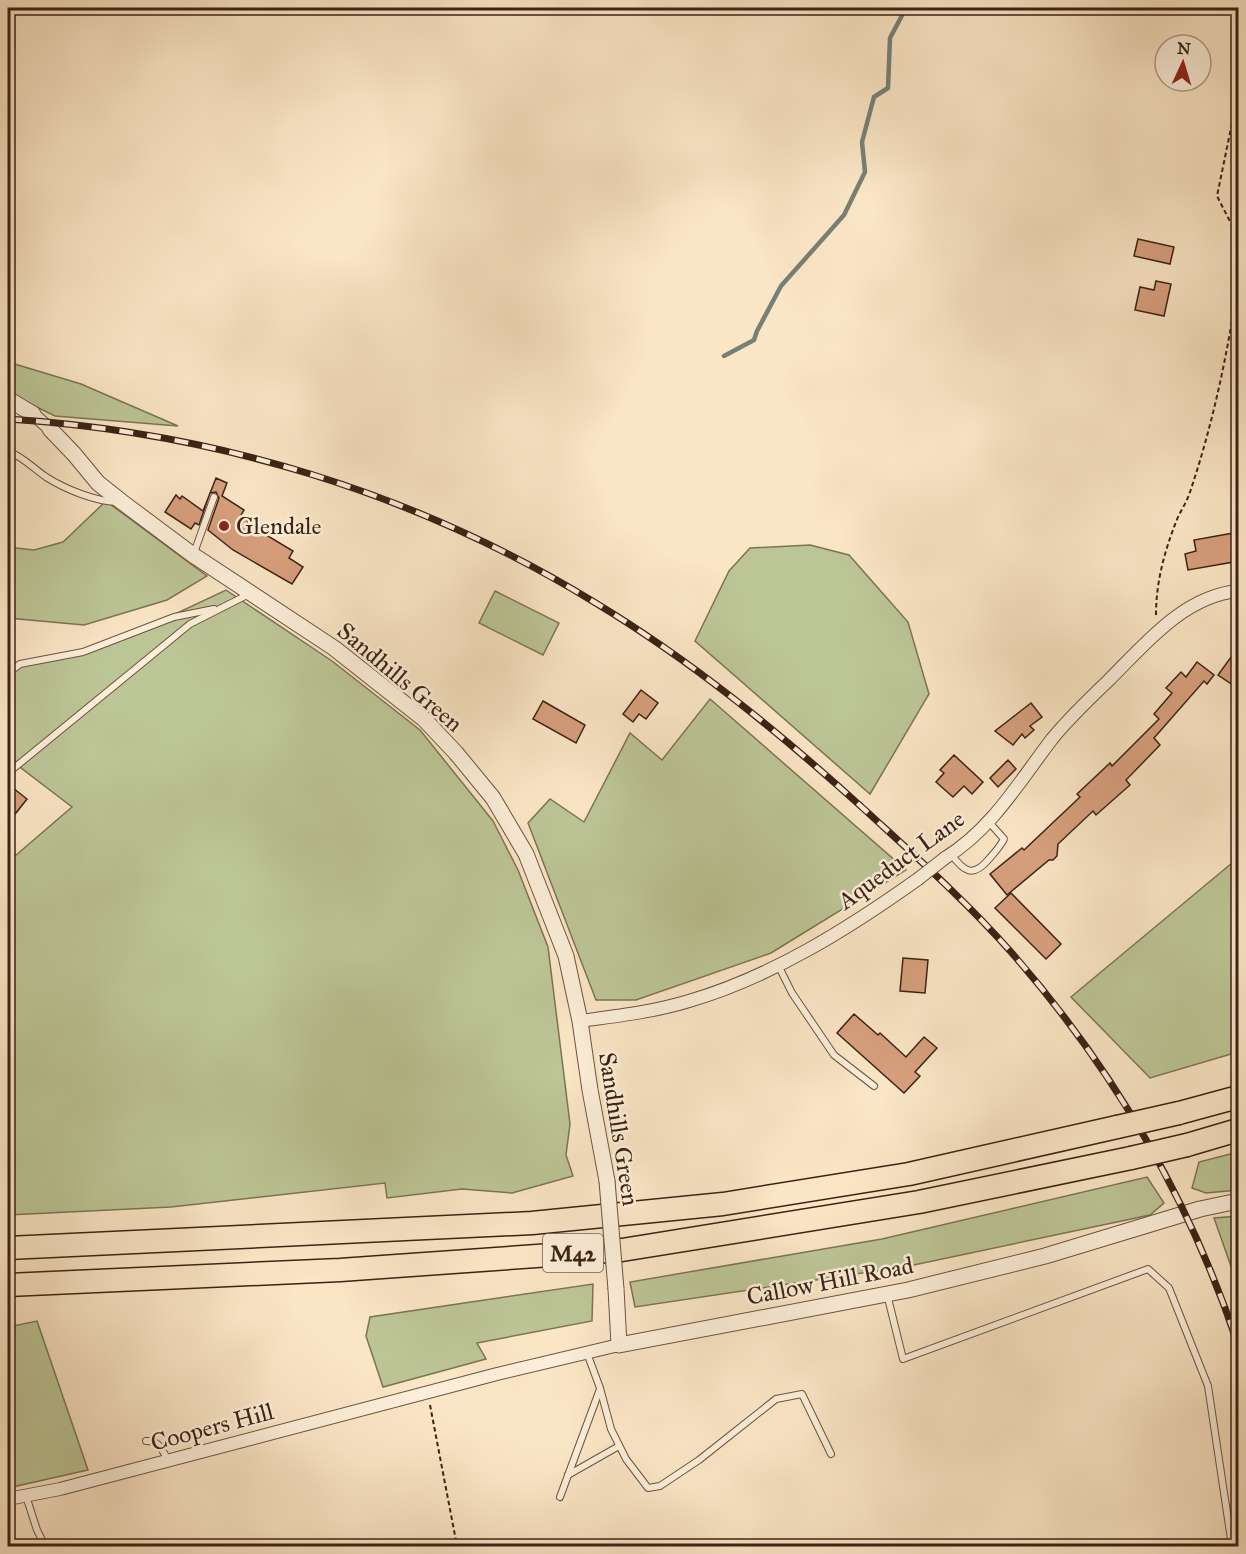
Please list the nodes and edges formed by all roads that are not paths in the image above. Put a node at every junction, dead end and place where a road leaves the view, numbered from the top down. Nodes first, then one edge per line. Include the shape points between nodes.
1 (8, 399) edge
2 (33, 414) joint
3 (50, 429) joint
4 (8, 451) edge
5 (214, 497) dead end
6 (122, 502) junction
7 (193, 555) junction
8 (1239, 591) edge
9 (249, 593) junction
10 (223, 607) junction
11 (8, 673) edge
12 (8, 773) edge
13 (988, 821) junction
14 (948, 856) junction
15 (778, 964) junction
16 (580, 1021) junction
17 (874, 1086) dead end
18 (1239, 1096) edge
19 (1239, 1130) edge
20 (1239, 1202) edge
21 (8, 1248) edge
22 (8, 1285) edge
23 (887, 1294) junction
24 (619, 1345) junction
25 (587, 1353) junction
26 (600, 1388) junction
27 (426, 1392) joint
28 (146, 1441) dead end
29 (619, 1446) junction
30 (831, 1454) dead end
31 (168, 1461) junction
32 (568, 1475) junction
33 (26, 1496) junction
34 (560, 1497) dead end
35 (8, 1499) edge
36 (45, 1546) edge
37 (1232, 1546) edge

1 - 2 street
2 - 3 street
3 - 6 street, Sandhills Green via 98,483
4 - 6 lane via 62,485 106,501
5 - 7 lane
6 - 7 street, Sandhills Green
7 - 9 street, Sandhills Green
8 - 13 street, Aqueduct Lane via 1211,598 1167,622 1063,725
9 - 10 lane
9 - 16 street, Sandhills Green via 334,648 424,719 493,798 526,854 549,908 566,956
10 - 11 lane via 174,617 83,652 20,664
10 - 12 lane via 190,624
13 - 14 street, Aqueduct Lane via 970,841
13 - 14 lane via 1004,839 981,868 967,871
14 - 15 street, Aqueduct Lane, bridge via 849,926
15 - 16 street, Aqueduct Lane via 689,1001
15 - 17 lane via 792,993 834,1055
16 - 24 street, Sandhills Green, bridge via 607,1181
18 - 21 highway, M42, bridge via 909,1174 723,1204 532,1223
19 - 22 highway, M42, bridge via 1131,1158 919,1203 622,1250 340,1270
20 - 23 street, Callow Hill Road via 1200,1209 1034,1259
23 - 24 street, Callow Hill Road
23 - 37 lane via 903,1359 1148,1269 1169,1288 1208,1386
24 - 25 street, Callow Hill Road
25 - 26 lane
25 - 27 street, Callow Hill Road
26 - 29 lane
26 - 32 lane
27 - 31 street, Coopers Hill
28 - 31 lane via 157,1443
29 - 30 lane via 648,1488 660,1486 776,1399 802,1394
29 - 32 lane
31 - 33 street, Coopers Hill
32 - 34 lane
33 - 35 street, Coopers Hill
33 - 36 lane

